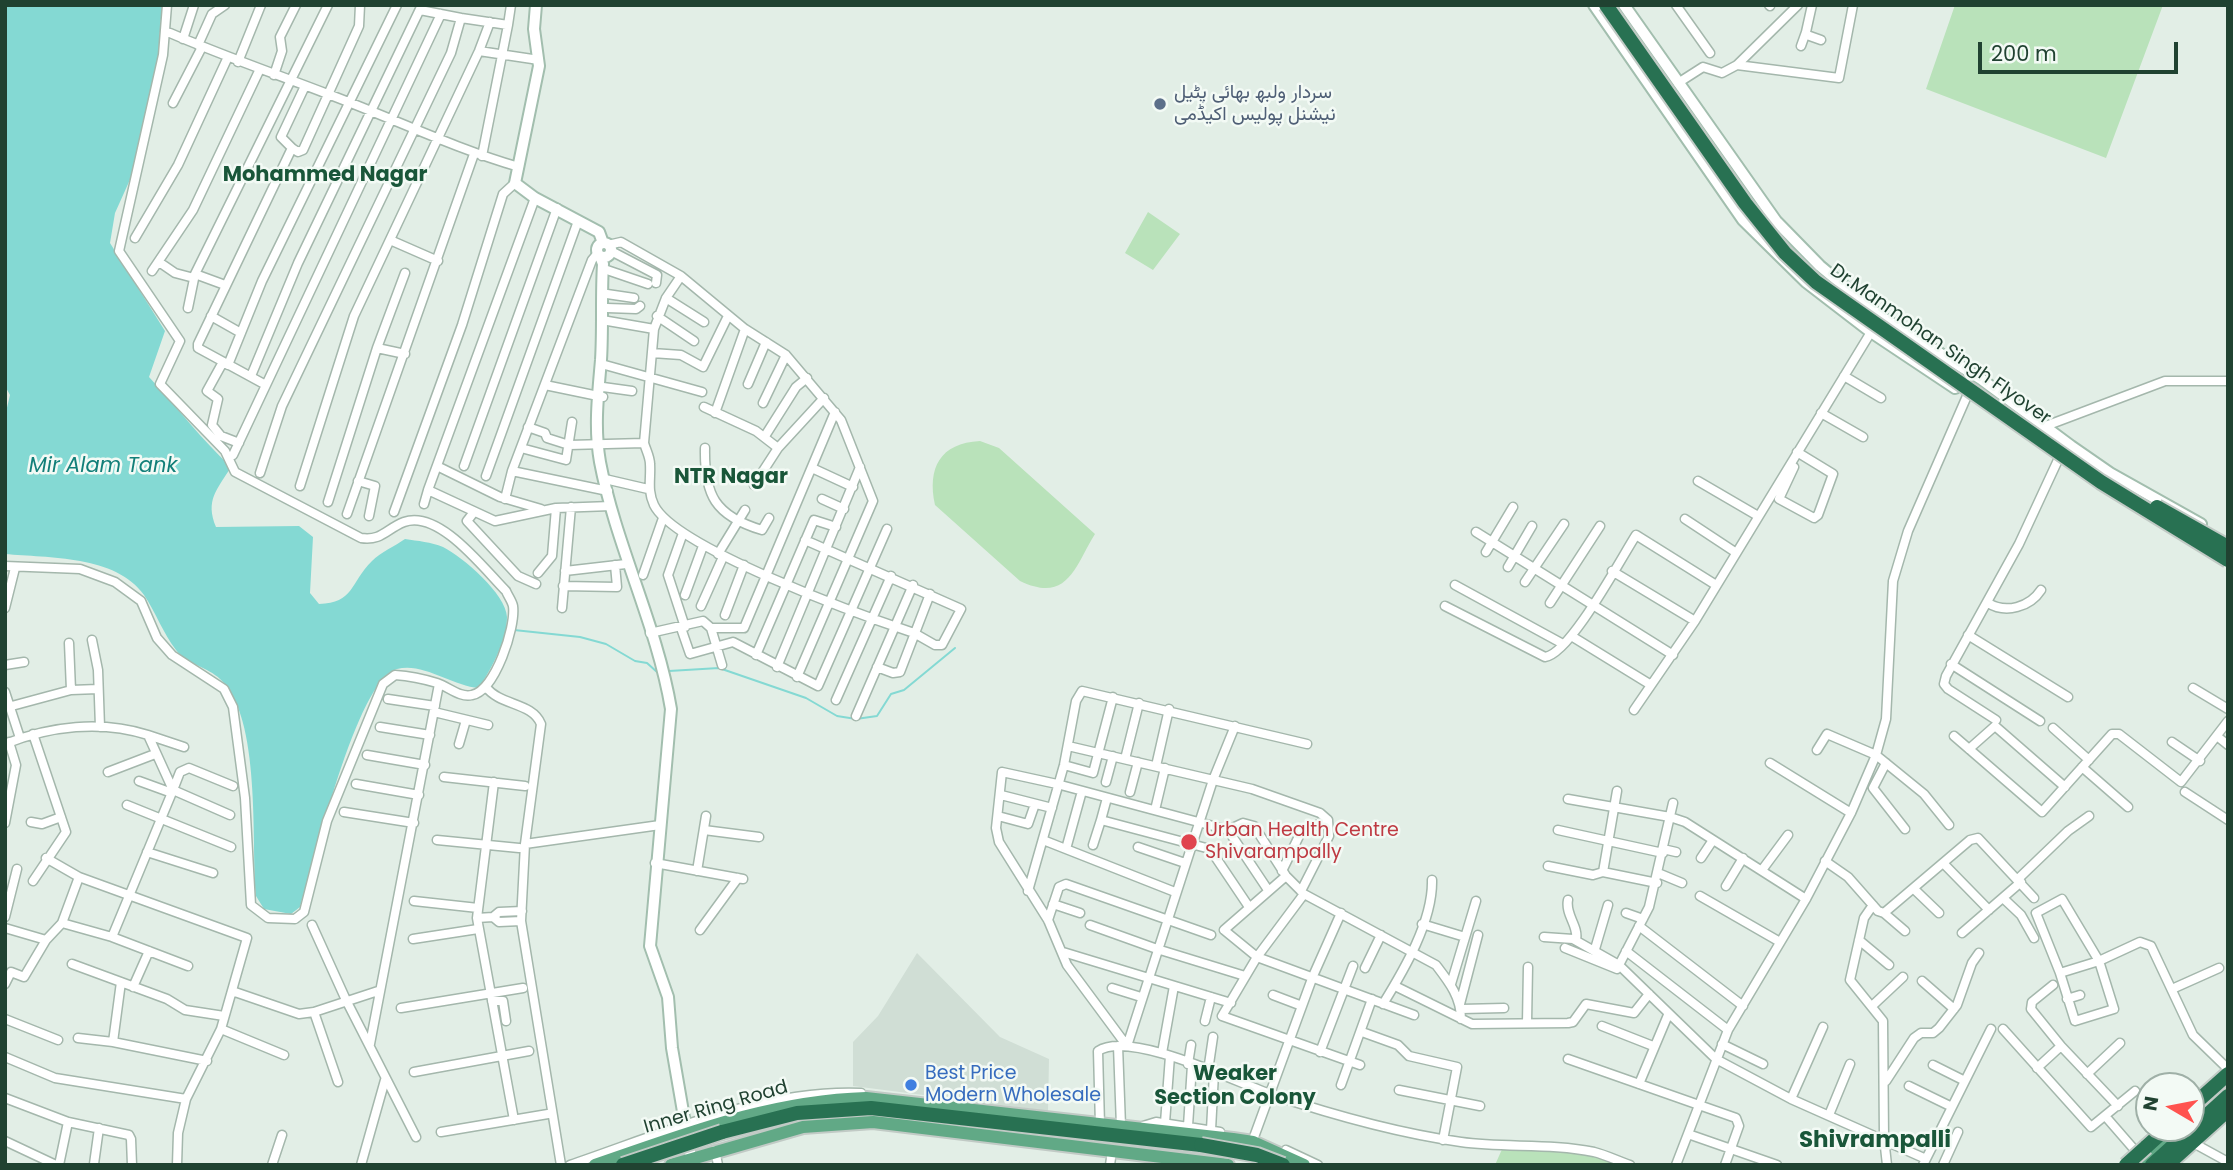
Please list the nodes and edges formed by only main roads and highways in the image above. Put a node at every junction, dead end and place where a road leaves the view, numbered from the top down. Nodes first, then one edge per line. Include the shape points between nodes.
1 (1606, 5) edge
2 (1618, 5) edge
3 (2228, 547) edge
4 (2228, 562) edge
5 (2228, 1074) edge
6 (2228, 1082) edge
7 (2205, 1095) edge
8 (2228, 1098) edge
9 (2205, 1103) edge
10 (2228, 1110) edge
11 (2156, 1142) edge
12 (2162, 1142) edge
13 (1111, 1158) edge
14 (2141, 1160) edge
15 (1171, 1161) edge
16 (1196, 1163) edge
17 (1222, 1164) edge
18 (595, 1165) edge
19 (623, 1165) edge
20 (650, 1165) edge
21 (671, 1165) edge
22 (1259, 1165) edge
23 (1283, 1165) edge
24 (1304, 1165) edge
25 (2167, 1165) edge

1 - 4 highway, Dr.Manmohan Singh Flyover, bridge via 1745,203 1785,253 1816,282 2101,482
2 - 3 highway, Dr.Manmohan Singh Flyover, bridge via 1770,221 1835,287 2090,466
5 - 7 highway
6 - 9 highway
8 - 14 highway
10 - 25 highway
11 - 14 highway
12 - 14 highway
13 - 15 main road
13 - 21 main road via 873,1122 803,1127
15 - 16 main road
16 - 17 main road
18 - 24 main road, Inner Ring Road via 685,1130 772,1107 829,1099 903,1101 1253,1140
19 - 23 highway, bridge via 768,1119 854,1108 1211,1147
20 - 22 highway via 769,1127 854,1116 1186,1152

